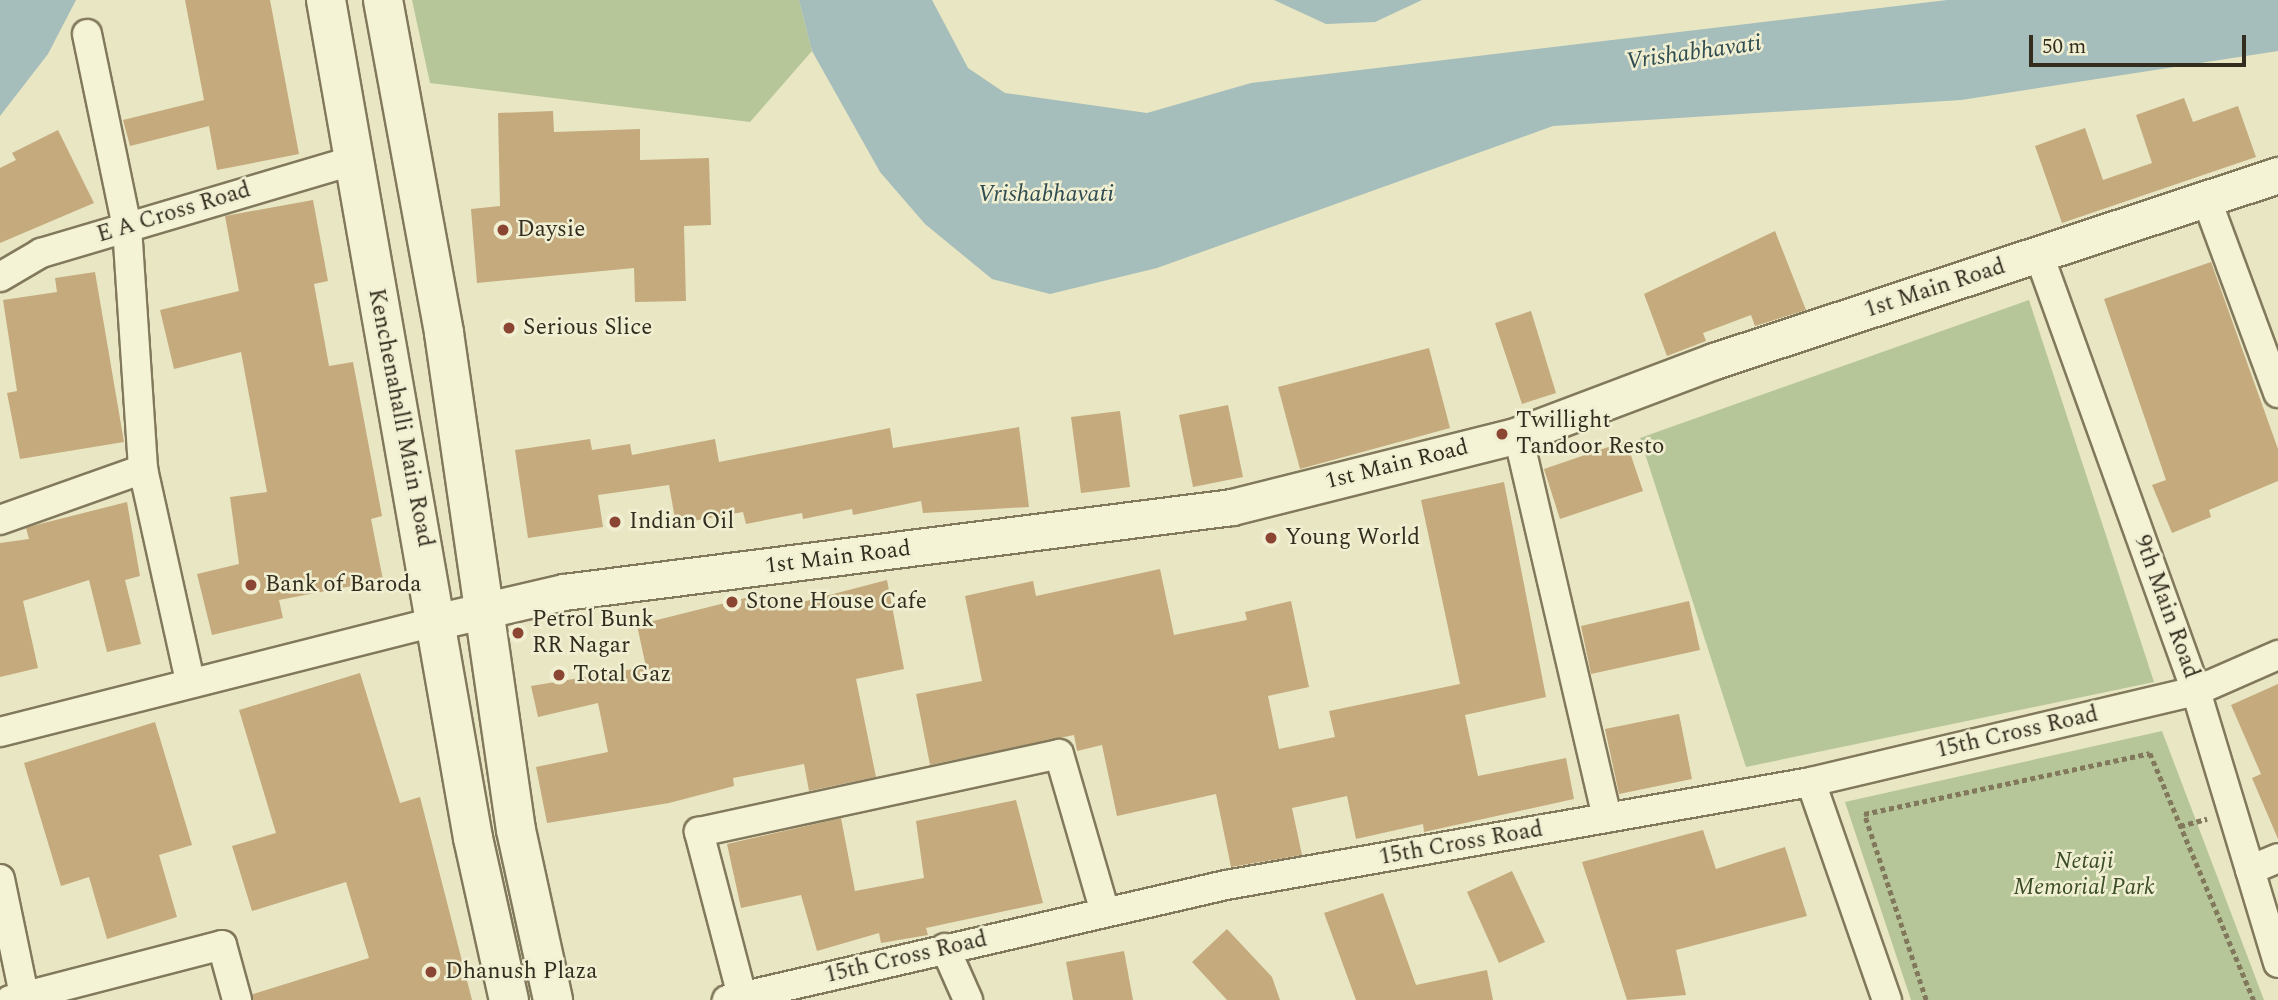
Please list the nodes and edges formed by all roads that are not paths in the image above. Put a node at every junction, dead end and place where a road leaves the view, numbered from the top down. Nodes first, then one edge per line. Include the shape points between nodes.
1 (326, 0) edge
2 (383, 0) edge
3 (87, 34) dead end
4 (352, 161) junction
5 (2278, 175) edge
6 (2206, 198) junction
7 (127, 227) junction
8 (2039, 255) junction
9 (0, 277) edge
10 (2278, 393) edge
11 (1518, 435) junction
12 (143, 469) junction
13 (0, 520) edge
14 (481, 611) junction
15 (439, 621) junction
16 (2278, 655) edge
17 (190, 681) junction
18 (2196, 691) junction
19 (0, 732) edge
20 (1811, 782) junction
21 (1607, 818) junction
22 (2278, 858) edge
23 (2250, 870) junction
24 (0, 879) edge
25 (1105, 912) junction
26 (945, 948) junction
27 (2278, 963) edge
28 (20, 998) edge
29 (734, 998) edge
30 (237, 1000) edge
31 (509, 1000) edge
32 (553, 1000) edge
33 (968, 1000) edge
34 (1887, 1000) edge

1 - 4 main road, Kenchenahalli Main Road
2 - 14 main road, Kenchenahalli Main Road via 444,333
3 - 7 street
4 - 7 street, E A Cross Road
4 - 15 main road, Kenchenahalli Main Road
5 - 6 street, 1st Main Road
6 - 8 street, 1st Main Road
6 - 10 street
7 - 9 street, E A Cross Road via 41,253
7 - 12 street
8 - 11 street, 1st Main Road via 1714,361
8 - 18 street, 9th Main Road
11 - 14 street, 1st Main Road via 1232,507 564,592
11 - 21 street
12 - 13 street
12 - 17 street
14 - 15 street, 1st Main Road
14 - 32 main road, Kenchenahalli Main Road via 516,830
15 - 17 street
15 - 31 main road, Kenchenahalli Main Road via 473,838
16 - 18 street, 15th Cross Road
17 - 19 street
18 - 20 street, 15th Cross Road
18 - 23 street, 9th Main Road
20 - 21 street, 15th Cross Road
20 - 34 street
21 - 25 street, 15th Cross Road
22 - 23 street
23 - 27 street, 9th Main Road
24 - 28 street
25 - 26 street, 15th Cross Road
25 - 29 street via 1059,754 699,832
26 - 29 street, 15th Cross Road
26 - 33 street
28 - 30 street via 222,945

